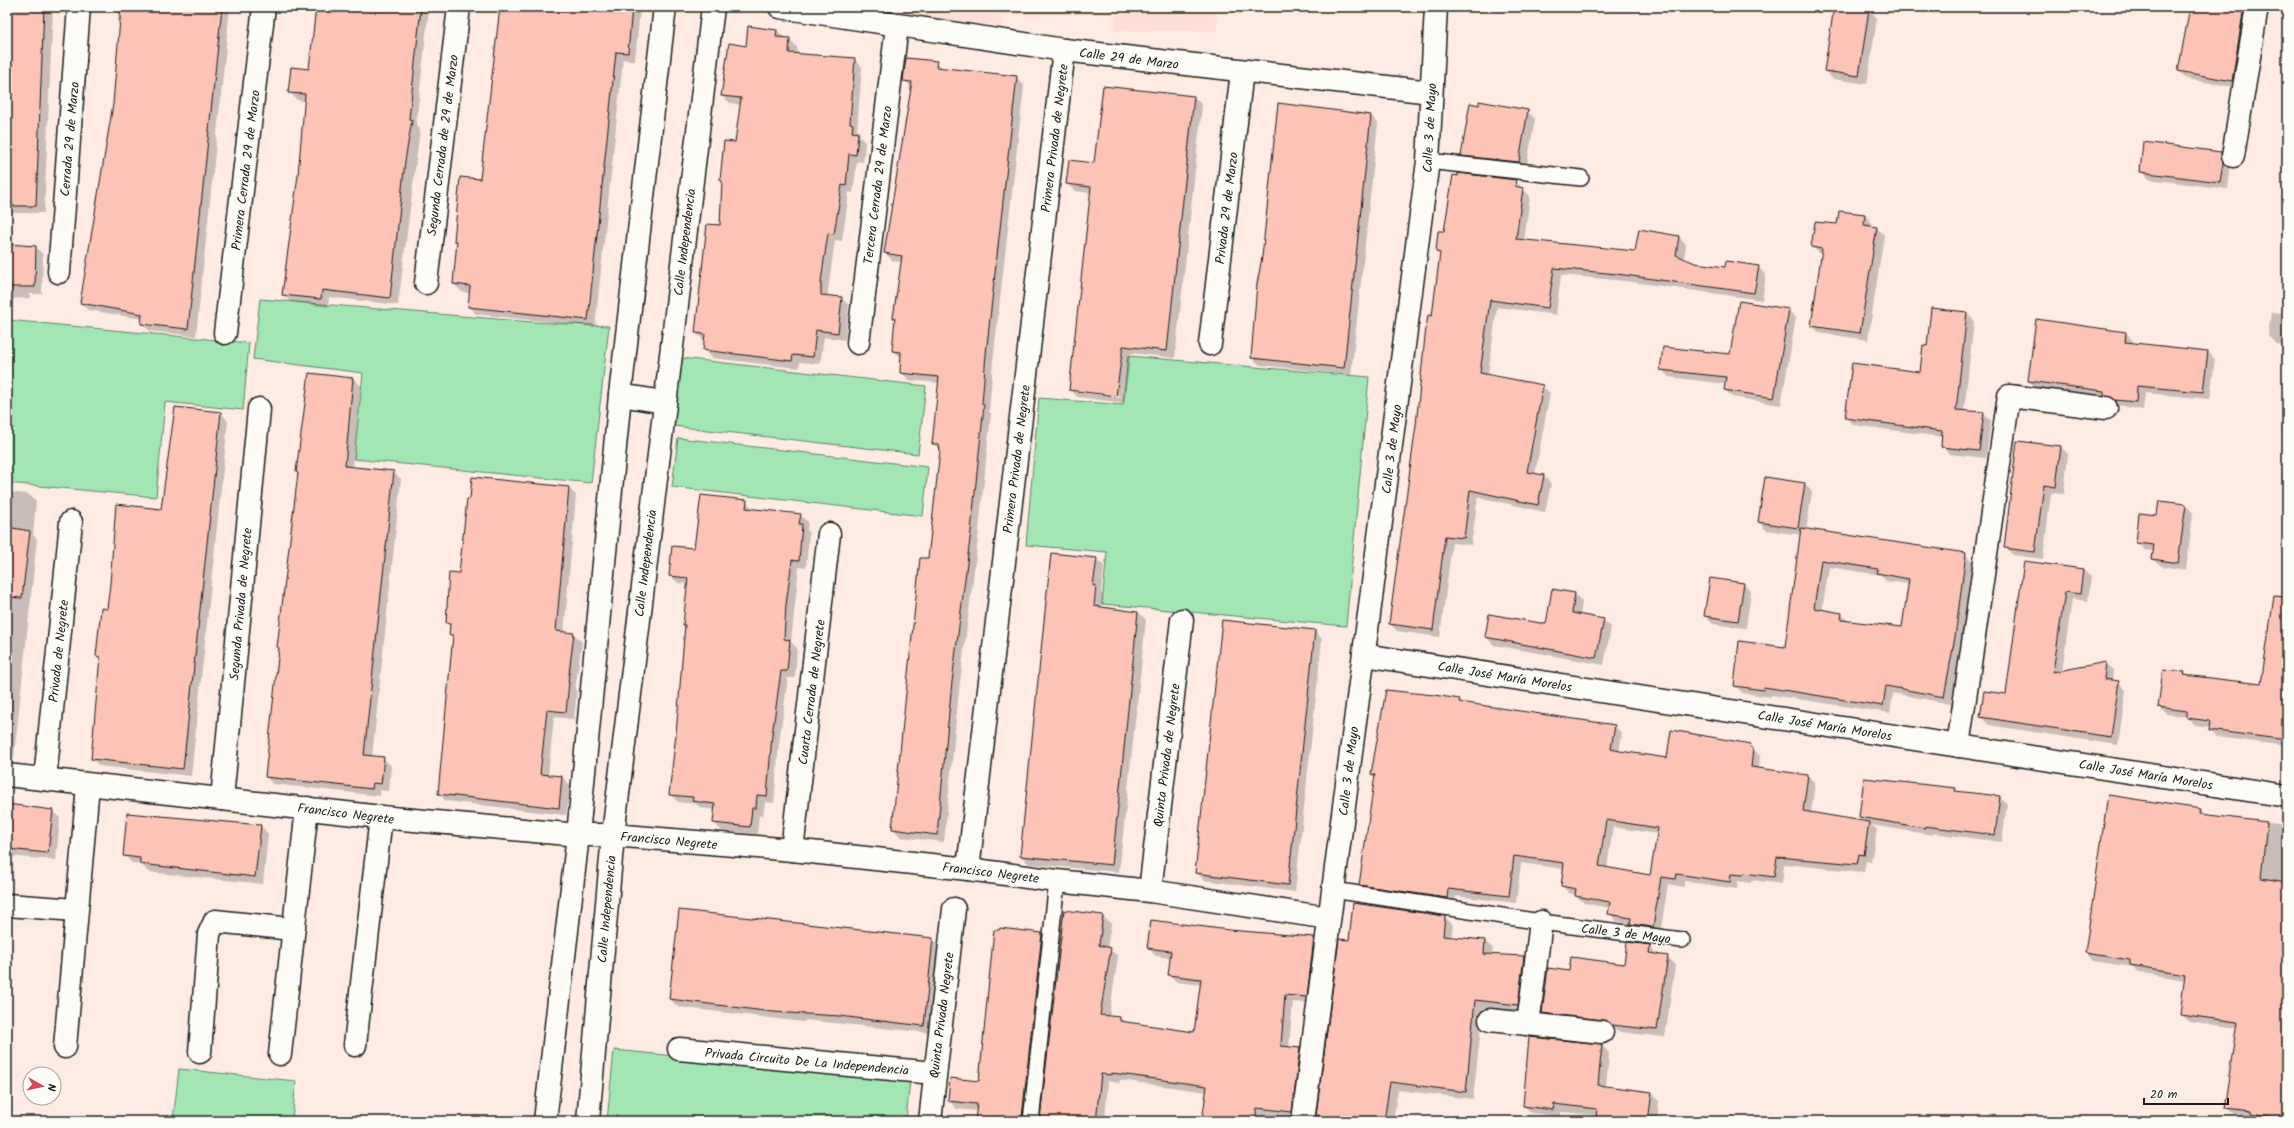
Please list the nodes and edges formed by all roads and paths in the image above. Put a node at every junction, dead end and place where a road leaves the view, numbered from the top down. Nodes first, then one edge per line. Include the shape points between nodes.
1 (79, 7) edge
2 (264, 7) edge
3 (459, 7) edge
4 (665, 7) edge
5 (713, 7) edge
6 (780, 7) edge
7 (1436, 7) edge
8 (2257, 7) edge
9 (897, 26) junction
10 (1064, 50) junction
11 (1242, 71) junction
12 (1431, 92) junction
13 (2234, 156) dead end
14 (1428, 161) junction
15 (1581, 178) dead end
16 (59, 272) dead end
17 (426, 283) dead end
18 (225, 334) dead end
19 (858, 344) dead end
20 (1210, 344) dead end
21 (620, 395) junction
22 (664, 402) junction
23 (2106, 408) dead end
24 (259, 409) dead end
25 (71, 522) dead end
26 (829, 534) dead end
27 (1182, 620) dead end
28 (1364, 655) junction
29 (1958, 746) junction
30 (7, 775) edge
31 (45, 779) junction
32 (88, 785) junction
33 (2287, 796) edge
34 (222, 799) junction
35 (307, 808) junction
36 (381, 817) junction
37 (578, 835) junction
38 (613, 835) junction
39 (792, 850) junction
40 (968, 869) junction
41 (1056, 881) junction
42 (1333, 890) junction
43 (1150, 891) junction
44 (7, 905) edge
45 (954, 909) dead end
46 (76, 910) junction
47 (1330, 918) junction
48 (1541, 922) junction
49 (292, 929) junction
50 (1682, 940) dead end
51 (1490, 1020) dead end
52 (1528, 1024) junction
53 (1602, 1032) dead end
54 (355, 1045) dead end
55 (65, 1047) dead end
56 (679, 1049) dead end
57 (200, 1052) dead end
58 (280, 1054) dead end
59 (934, 1073) junction
60 (545, 1121) edge
61 (588, 1121) edge
62 (930, 1121) edge
63 (1031, 1121) edge
64 (1303, 1121) edge

1 - 16 street, Cerrada 29 de Marzo
2 - 18 street, Primera Cerrada 29 de Marzo
3 - 17 street, Segunda Cerrada de 29 de Marzo
4 - 21 street
5 - 22 street, Calle Independencia
6 - 9 street, Calle 29 de Marzo
7 - 12 street, Calle 3 de Mayo
8 - 13 street
9 - 10 street, Calle 29 de Marzo
9 - 19 street, Tercera Cerrada 29 de Marzo
10 - 11 street, Calle 29 de Marzo
10 - 40 street, Primera Privada de Negrete
11 - 12 street, Calle 29 de Marzo
11 - 20 street, Privada 29 de Marzo
12 - 14 street, Calle 3 de Mayo
14 - 15 lane
14 - 28 street, Calle 3 de Mayo
21 - 22 street
21 - 37 street
22 - 38 street, Calle Independencia
23 - 29 street via 2009,396
24 - 34 street, Segunda Privada de Negrete
25 - 31 street, Privada de Negrete
26 - 39 street, Cuarta Cerrada de Negrete
27 - 43 street, Quinta Privada de Negrete
28 - 29 street, Calle José María Morelos
28 - 42 street, Calle 3 de Mayo
29 - 33 street, Calle José María Morelos
30 - 31 street, Francisco Negrete
31 - 32 street, Francisco Negrete
32 - 34 street, Francisco Negrete
32 - 46 street
34 - 35 street, Francisco Negrete
35 - 36 street, Francisco Negrete
35 - 49 street
36 - 37 street, Francisco Negrete
36 - 54 street
37 - 38 street, Francisco Negrete
37 - 60 street
38 - 39 street, Francisco Negrete
38 - 61 street, Calle Independencia
39 - 40 street, Francisco Negrete
40 - 41 street, Francisco Negrete
41 - 43 street, Francisco Negrete
41 - 63 lane
42 - 47 street, Calle 3 de Mayo
42 - 48 lane, Calle 3 de Mayo
43 - 47 street, Francisco Negrete
44 - 46 street
45 - 59 street, Quinta Privada Negrete
46 - 55 street
47 - 64 street, Calle 3 de Mayo
48 - 50 lane, Calle 3 de Mayo
48 - 52 street
49 - 57 street via 215,921 209,934
49 - 58 street
51 - 52 street
52 - 53 street
56 - 59 street, Privada Circuito De La Independencia
59 - 62 street, Quinta Privada Negrete

